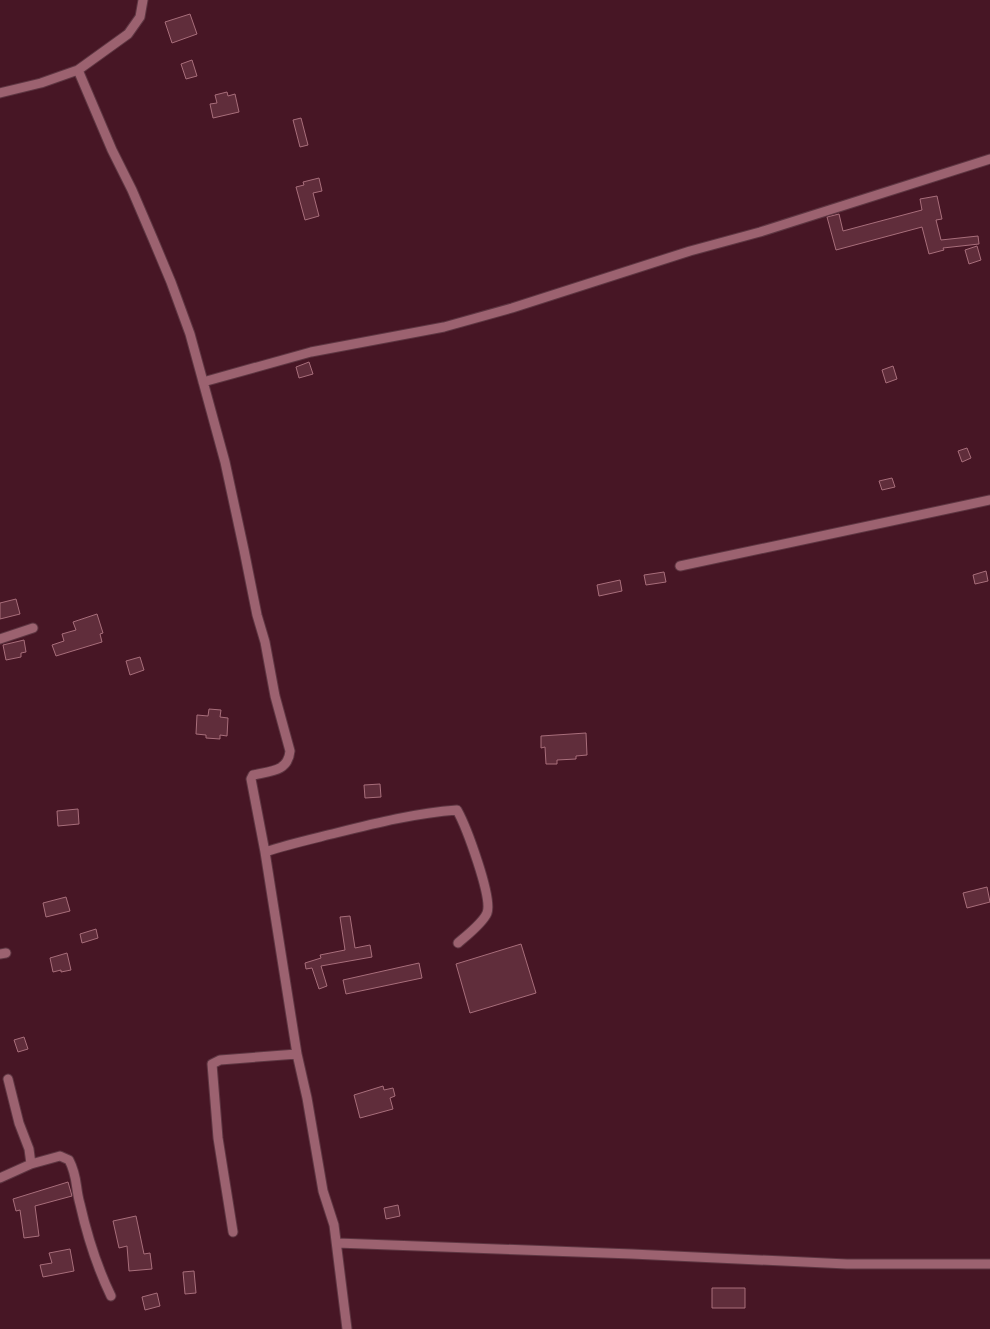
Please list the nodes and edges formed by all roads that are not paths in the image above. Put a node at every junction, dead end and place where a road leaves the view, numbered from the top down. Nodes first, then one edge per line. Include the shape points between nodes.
1 (144, 0) edge
2 (78, 70) junction
3 (0, 92) edge
4 (990, 159) edge
5 (203, 382) junction
6 (990, 500) edge
7 (680, 566) dead end
8 (33, 628) dead end
9 (0, 640) edge
10 (265, 852) junction
11 (458, 943) dead end
12 (297, 1054) junction
13 (8, 1080) dead end
14 (31, 1164) junction
15 (0, 1178) edge
16 (232, 1232) dead end
17 (337, 1243) junction
18 (990, 1264) edge
19 (111, 1296) dead end
20 (347, 1329) edge

1 - 2 street via 140,17 128,34
2 - 3 street
2 - 5 street via 171,282
4 - 5 street via 512,308 444,327 310,352
5 - 10 street via 225,462 256,615 290,751 286,765 253,775 250,780
6 - 7 street
8 - 9 street
10 - 11 street via 381,822 457,810 466,825 489,899 487,913
10 - 12 street
12 - 16 street via 220,1060 212,1064 218,1138
12 - 17 street via 323,1191
13 - 14 street
14 - 15 street
14 - 19 street via 60,1156 69,1160 75,1172 80,1204 98,1269
17 - 18 street via 847,1264
17 - 20 street

